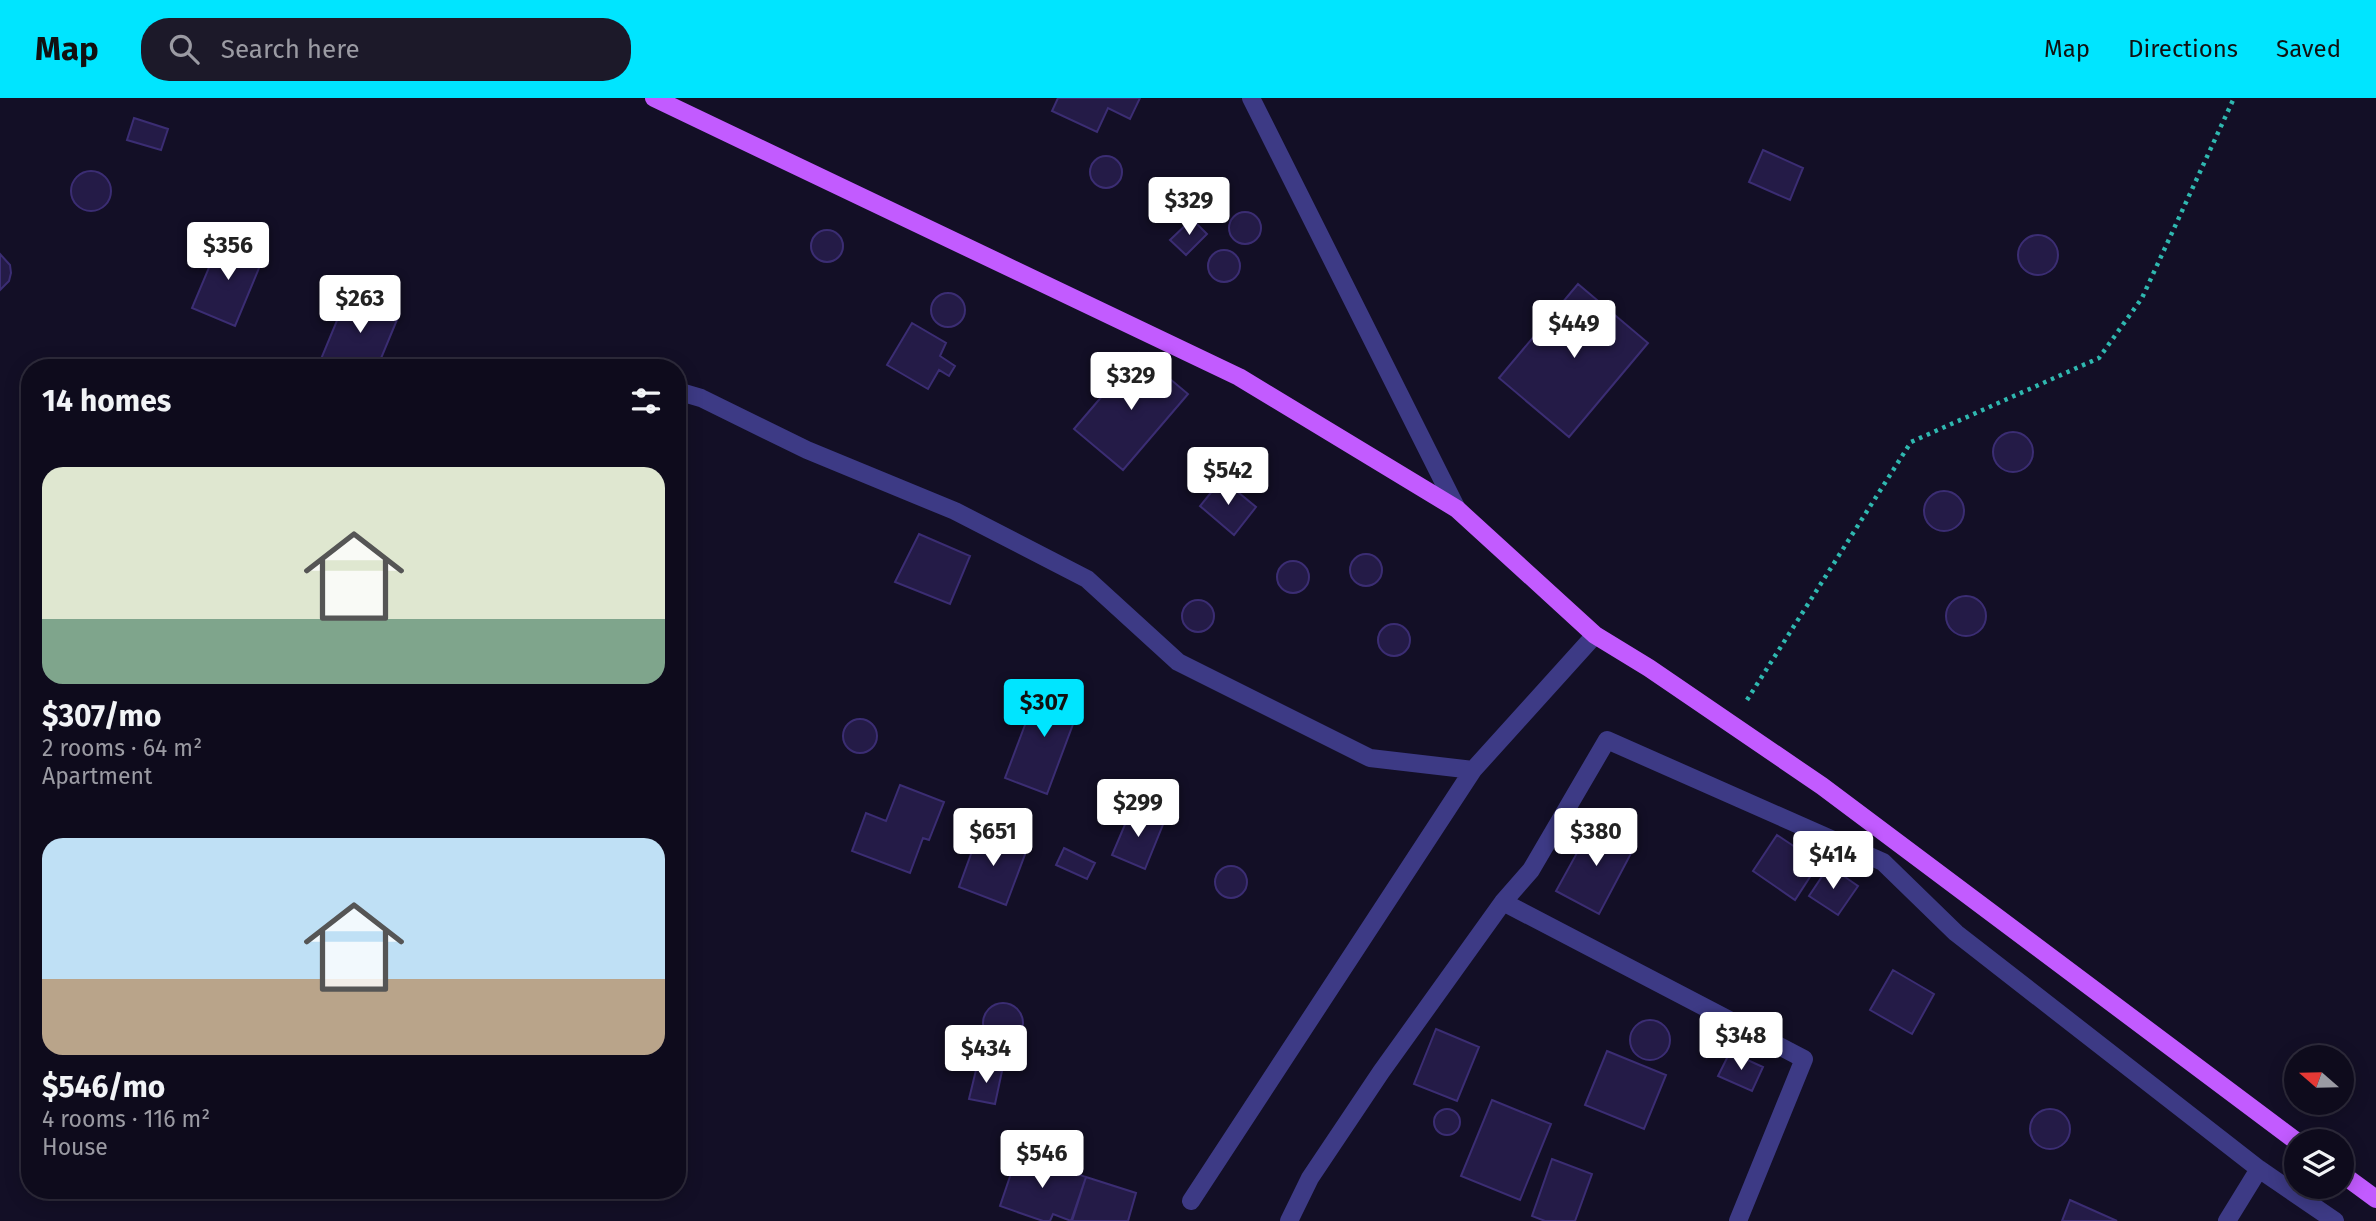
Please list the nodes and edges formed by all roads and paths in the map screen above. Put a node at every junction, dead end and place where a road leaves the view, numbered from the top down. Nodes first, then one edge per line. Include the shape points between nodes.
1 (654, 98) edge
2 (1251, 98) edge
3 (2234, 98) edge
4 (686, 394) edge
5 (1457, 509) junction
6 (1595, 635) junction
7 (1731, 724) junction
8 (1473, 770) junction
9 (1898, 843) junction
10 (1883, 862) junction
11 (1503, 902) junction
12 (2284, 1132) edge
13 (2259, 1170) junction
14 (2354, 1183) edge
15 (2376, 1199) edge
16 (1191, 1201) dead end
17 (1289, 1221) edge
18 (1738, 1221) edge
19 (2227, 1221) edge
20 (2335, 1221) edge

1 - 5 main road via 1240,377
2 - 5 street
3 - 7 path via 2142,298 2099,358 1911,442
4 - 8 street via 955,511 1087,579 1178,662 1370,758
5 - 6 main road
6 - 7 main road
6 - 8 street
7 - 9 main road
8 - 16 street
9 - 10 street
9 - 12 main road
10 - 11 street via 1607,740 1531,870
10 - 13 street via 1955,933
11 - 17 street via 1381,1072 1310,1178
11 - 18 street via 1804,1059
13 - 19 street
13 - 20 street
14 - 15 main road

